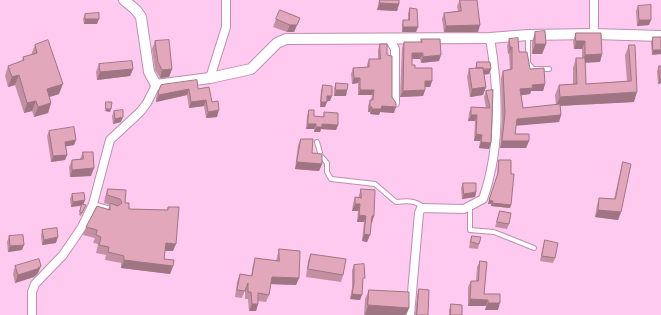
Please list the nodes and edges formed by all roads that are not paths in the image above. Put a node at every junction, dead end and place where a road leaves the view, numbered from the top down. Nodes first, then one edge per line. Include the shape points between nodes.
1 (124, 0) edge
2 (226, 0) edge
3 (594, 0) edge
4 (594, 34) junction
5 (528, 35) junction
6 (661, 36) edge
7 (389, 38) junction
8 (490, 38) junction
9 (549, 69) dead end
10 (210, 78) junction
11 (156, 85) junction
12 (396, 103) edge
13 (317, 142) dead end
14 (93, 204) junction
15 (470, 206) junction
16 (423, 207) junction
17 (116, 210) edge
18 (534, 248) dead end
19 (32, 315) edge
20 (410, 315) edge

1 - 11 street via 141,17 149,72
2 - 10 street via 226,27
3 - 4 street
4 - 5 street
4 - 6 street
5 - 8 street
5 - 9 lane via 528,63 533,68
7 - 8 street
7 - 10 street via 281,40 251,69
7 - 12 street via 395,49
8 - 15 street via 496,75 497,111 494,145 488,186 483,199
10 - 11 street
11 - 14 street via 147,103 135,118 110,140
13 - 16 lane via 331,179 375,184 396,202 411,201
14 - 17 lane
14 - 19 street via 63,255 35,284 32,292
15 - 16 street via 464,209
15 - 18 lane via 470,230 500,234
16 - 20 street via 419,212

